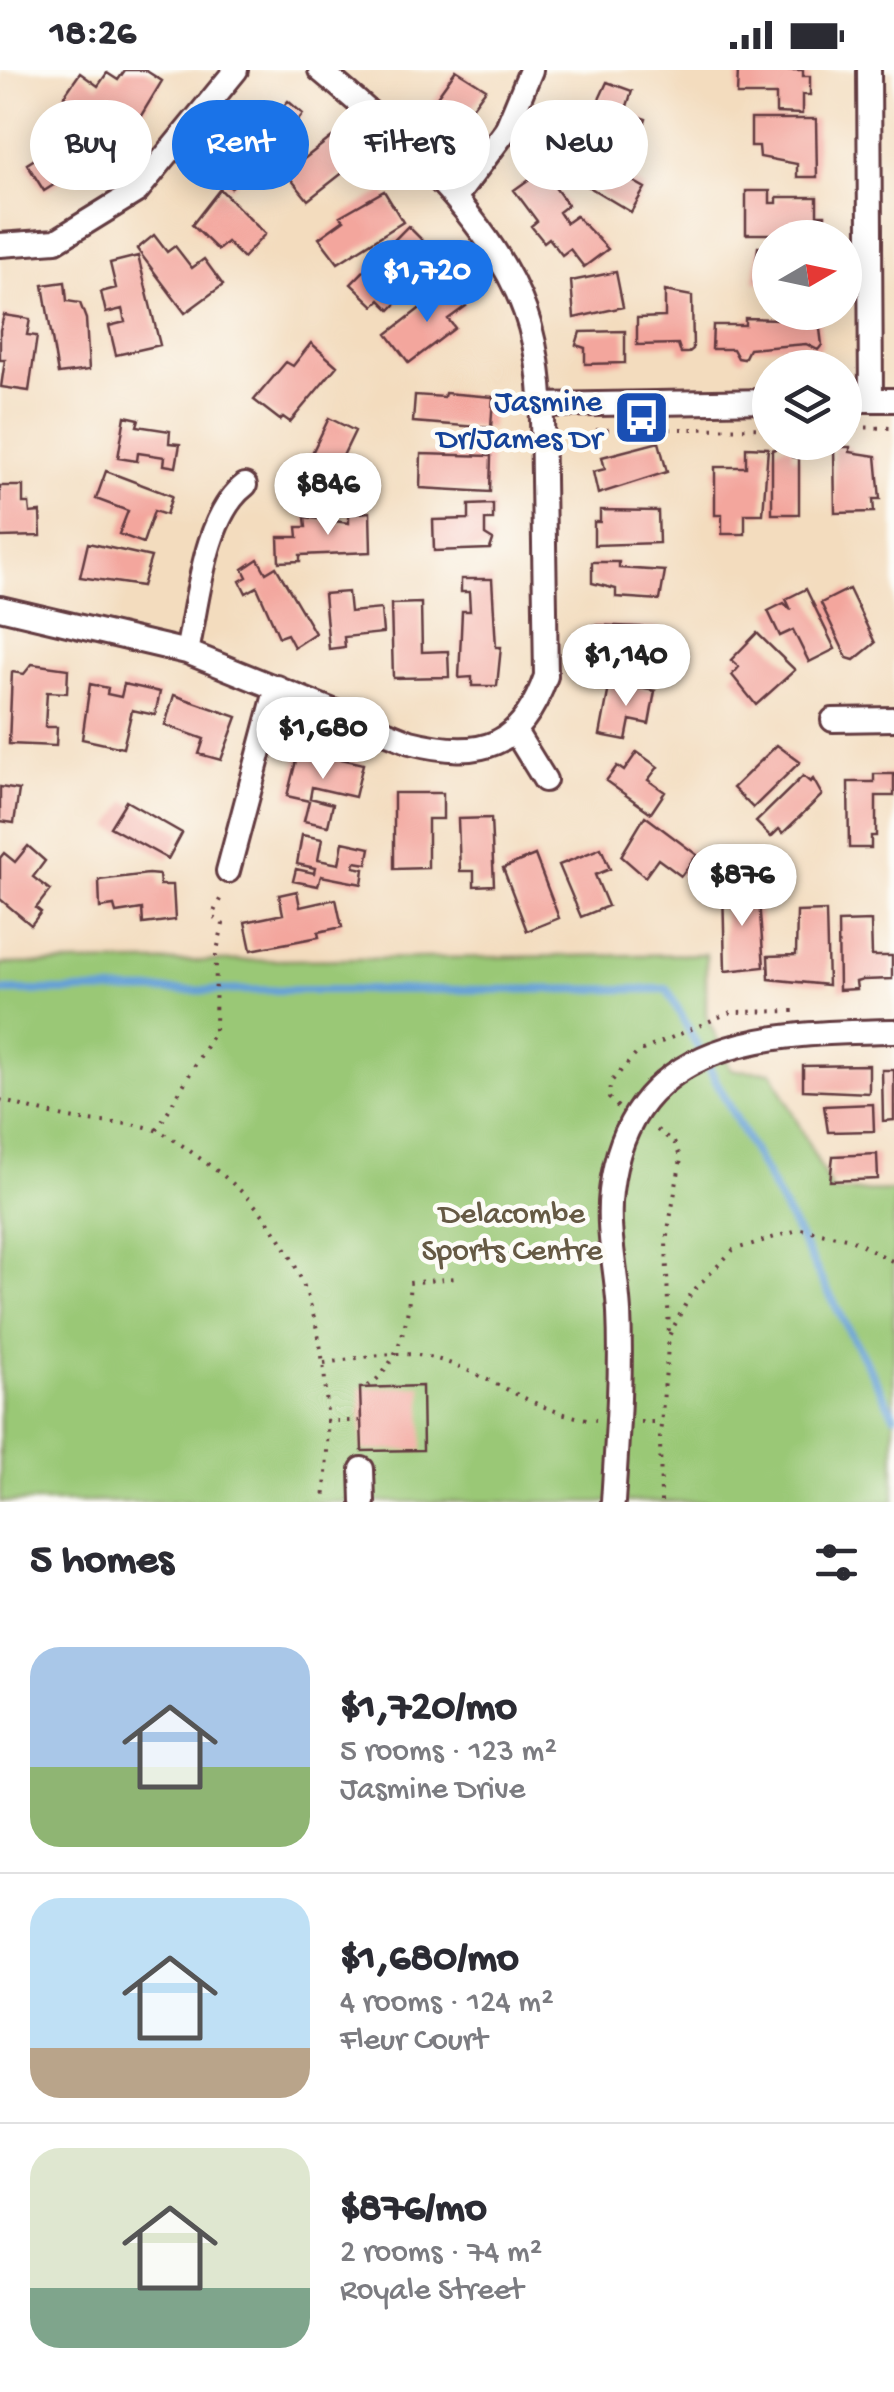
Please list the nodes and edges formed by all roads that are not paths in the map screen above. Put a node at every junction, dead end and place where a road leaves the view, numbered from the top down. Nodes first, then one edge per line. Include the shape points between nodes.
1 (236, 70) edge
2 (320, 70) edge
3 (531, 70) edge
4 (869, 70) edge
5 (455, 198) junction
6 (0, 245) edge
7 (882, 400) edge
8 (752, 401) edge
9 (542, 405) junction
10 (245, 484) dead end
11 (0, 608) edge
12 (187, 652) junction
13 (277, 688) junction
14 (894, 719) edge
15 (833, 720) dead end
16 (516, 732) junction
17 (546, 780) dead end
18 (228, 871) road end
19 (894, 1031) edge
20 (362, 1468) dead end
21 (363, 1502) edge
22 (613, 1502) edge

1 - 6 street via 137,191 56,241
2 - 5 street
3 - 5 street via 506,130
4 - 7 street
5 - 9 street via 514,282 531,332
8 - 9 street
9 - 16 street via 546,676
10 - 12 street via 228,498 216,522
11 - 12 street
12 - 13 street
13 - 16 street via 447,751 482,750
13 - 18 street
14 - 15 street
16 - 17 street
19 - 22 street via 803,1032 728,1045 677,1072 635,1118 610,1193 619,1312
20 - 21 street

